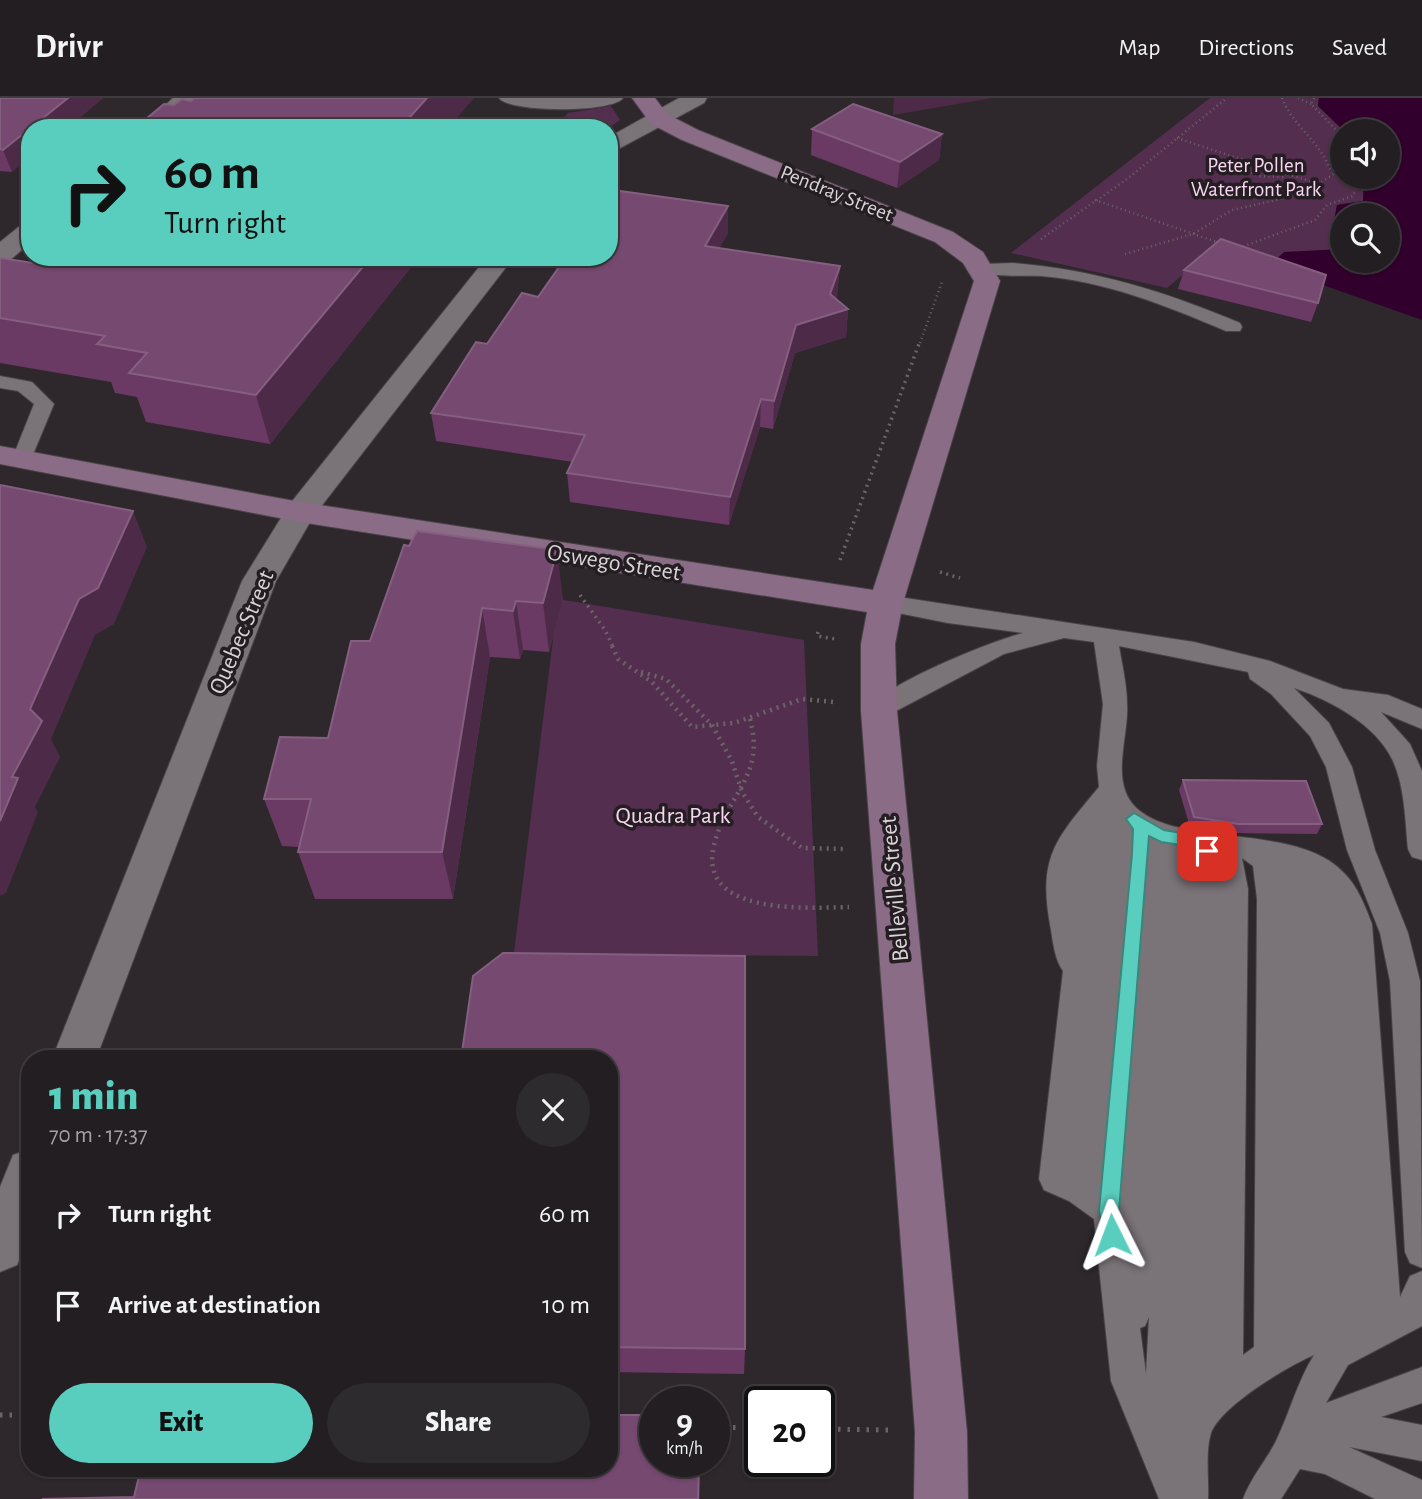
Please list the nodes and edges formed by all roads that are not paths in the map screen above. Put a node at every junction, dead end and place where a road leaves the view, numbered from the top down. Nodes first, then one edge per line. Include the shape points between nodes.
1 (187, 98) edge
2 (510, 98) edge
3 (612, 98) edge
4 (643, 98) edge
5 (696, 98) edge
6 (162, 119) edge
7 (660, 119) junction
8 (618, 142) edge
9 (21, 238) edge
10 (0, 255) edge
11 (494, 266) edge
12 (984, 282) junction
13 (1233, 327) dead end
14 (0, 382) edge
15 (11, 457) edge
16 (300, 512) junction
17 (886, 603) junction
18 (1070, 629) junction
19 (1105, 635) junction
20 (1248, 665) junction
21 (1339, 696) junction
22 (879, 711) junction
23 (1422, 720) edge
24 (1422, 754) edge
25 (1158, 824) junction
26 (1422, 849) edge
27 (1288, 857) junction
28 (77, 1050) edge
29 (1080, 1190) junction
30 (21, 1194) edge
31 (1109, 1211) junction
32 (0, 1248) edge
33 (1422, 1252) edge
34 (1422, 1287) edge
35 (1313, 1336) junction
36 (1129, 1381) junction
37 (1422, 1385) edge
38 (1225, 1390) junction
39 (1194, 1425) junction
40 (1422, 1443) edge
41 (1160, 1450) junction
42 (1291, 1450) junction
43 (941, 1499) edge
44 (1178, 1499) edge
45 (1189, 1499) edge
46 (1262, 1499) edge
47 (1422, 1499) edge

1 - 6 street
2 - 3 street via 558,103
4 - 7 street
5 - 7 street
7 - 8 street
7 - 12 street, Pendray Street via 944,237 968,252
9 - 10 street
11 - 16 street, Quebec Street
12 - 13 lane via 1023,269 1138,290
12 - 17 street, Belleville Street
14 - 15 lane via 35,390 44,404
15 - 16 street, Oswego Street
16 - 17 street, Oswego Street
16 - 28 street, Quebec Street via 259,581
17 - 18 lane, Oswego Street
17 - 22 street, Belleville Street via 878,645
18 - 19 lane, Oswego Street
18 - 22 lane via 997,648
19 - 20 lane, Oswego Street
19 - 25 lane via 1115,705 1109,774
20 - 21 lane, Oswego Street
20 - 33 lane via 1280,688 1320,730 1339,767 1361,850 1394,933 1405,981
21 - 23 lane via 1388,704
21 - 24 lane via 1398,730
21 - 26 lane via 1385,730 1401,750
22 - 43 street, Belleville Street via 941,1432
25 - 27 lane
25 - 29 lane
25 - 29 lane via 1113,800 1091,851 1055,1179
25 - 31 lane via 1141,828
25 - 36 lane via 1164,853
25 - 38 lane via 1231,863 1234,888
25 - 39 lane via 1207,851 1211,867
25 - 41 lane via 1180,845 1187,863
27 - 35 lane via 1314,884
27 - 35 lane via 1263,857 1269,869
27 - 35 lane via 1341,886 1358,925 1384,1308
29 - 31 lane
30 - 32 street
31 - 36 lane
34 - 42 lane via 1410,1314 1336,1353 1317,1383
35 - 38 lane
36 - 41 lane
37 - 42 lane via 1342,1412
38 - 39 lane
39 - 45 lane
40 - 42 lane via 1406,1444 1360,1429 1338,1430
41 - 44 lane
42 - 46 lane
42 - 47 lane via 1338,1458 1374,1480

